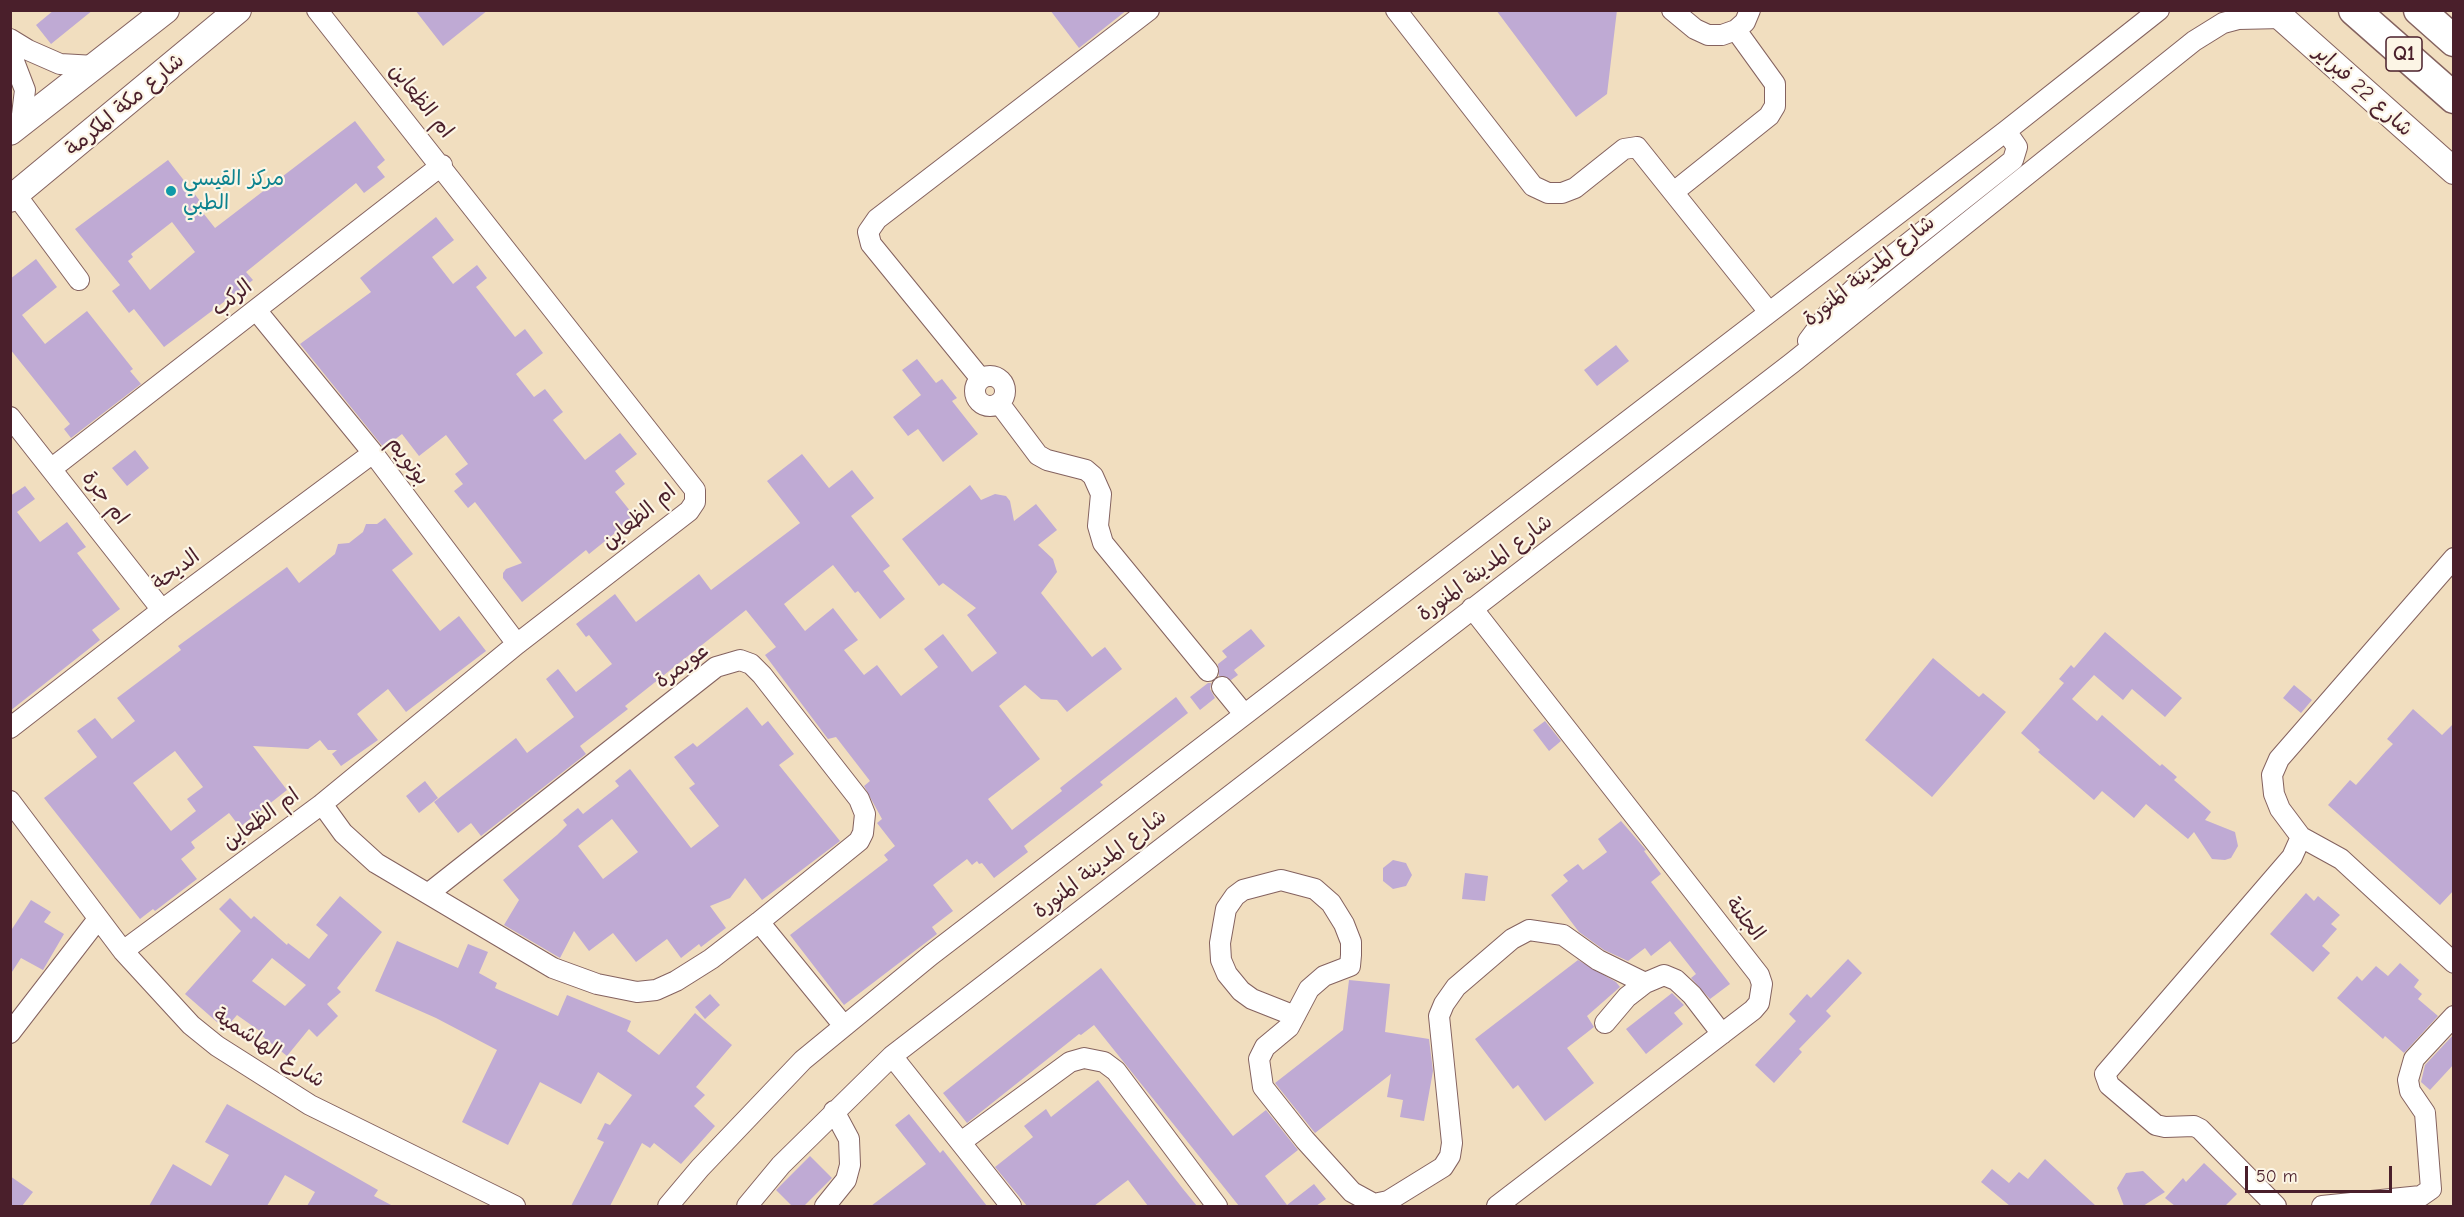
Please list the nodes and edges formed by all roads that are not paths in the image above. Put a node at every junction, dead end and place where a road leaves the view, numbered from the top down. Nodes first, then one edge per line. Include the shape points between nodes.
1 (166, 10) edge
2 (238, 10) edge
3 (317, 10) edge
4 (1149, 10) edge
5 (1396, 10) edge
6 (1672, 10) edge
7 (1750, 10) edge
8 (2159, 10) edge
9 (2354, 10) edge
10 (2419, 10) edge
11 (2277, 14) edge
12 (1736, 30) junction
13 (10, 39) edge
14 (2454, 41) edge
15 (10, 51) edge
16 (94, 66) junction
17 (2454, 98) edge
18 (16, 128) edge
19 (2006, 131) junction
20 (441, 165) junction
21 (2454, 171) edge
22 (1675, 191) junction
23 (13, 197) edge
24 (80, 280) dead end
25 (256, 310) junction
26 (1769, 312) junction
27 (1792, 363) junction
28 (10, 417) edge
29 (373, 453) junction
30 (51, 469) junction
31 (2454, 558) edge
32 (1472, 608) junction
33 (162, 610) junction
34 (518, 644) junction
35 (1209, 671) dead end
36 (1222, 687) dead end
37 (1244, 714) junction
38 (10, 728) edge
39 (10, 801) edge
40 (322, 804) junction
41 (2301, 837) junction
42 (429, 893) junction
43 (98, 919) junction
44 (759, 922) junction
45 (123, 951) junction
46 (2454, 963) edge
47 (1645, 983) junction
48 (1295, 1016) junction
49 (2454, 1016) edge
50 (1605, 1023) dead end
51 (844, 1026) junction
52 (10, 1033) edge
53 (1722, 1034) junction
54 (892, 1056) junction
55 (834, 1112) junction
56 (961, 1142) junction
57 (757, 1203) edge
58 (515, 1206) edge
59 (668, 1206) edge
60 (825, 1206) edge
61 (1011, 1206) edge
62 (1217, 1206) edge
63 (1497, 1206) edge
64 (2276, 1206) edge
65 (2322, 1206) edge

1 - 16 main road
2 - 23 main road, شارع مكة المكرمة
3 - 20 street, ام الظعاين
4 - 35 street via 877,219 868,232 871,244 981,379 1000,379 1005,391 999,403 1038,455 1094,476 1101,494 1098,526 1103,543
5 - 22 street via 1533,186 1548,193 1575,188 1631,146 1643,151
6 - 12 street via 1708,35
7 - 12 street
8 - 19 street, شارع المدينة المنورة
9 - 17 highway, Q1
10 - 14 highway, Q1
11 - 21 main road, شارع 22 فبراير
11 - 27 street, شارع المدينة المنورة via 2223,23 2194,42
12 - 22 street via 1775,84 1775,106 1769,116
13 - 16 street via 60,64
15 - 18 street via 25,90
16 - 18 main road
19 - 26 street, شارع المدينة المنورة
19 - 27 street via 2017,147 2013,160 1848,293
20 - 25 street, الركب
20 - 34 street, ام الظعاين via 696,496 689,511
22 - 26 street
23 - 24 street
25 - 29 street, بوتويم
25 - 30 street, الركب
26 - 37 street, شارع المدينة المنورة
27 - 32 street, شارع المدينة المنورة
28 - 30 street, ام جرة
29 - 33 street, الديحة
29 - 34 street, بوتويم
30 - 33 street, ام جرة
31 - 41 street via 2279,759 2272,775 2274,794
32 - 53 street, الجلتة via 1759,975 1759,1003
32 - 54 street, شارع المدينة المنورة
33 - 38 street, الديحة
34 - 40 street, ام الظعاين
36 - 37 street
37 - 51 street, شارع المدينة المنورة via 1049,862
39 - 43 street, شارع الهاشمية
40 - 42 street, عويمرة via 343,833 376,863
40 - 45 street, ام الظعاين
41 - 46 street via 2342,859
41 - 64 street via 2292,857 2105,1074 2109,1085 2156,1125 2198,1127
42 - 44 street, عويمرة via 553,968 597,984 637,992 656,990 676,981
42 - 44 street, عويمرة via 716,667 740,660 762,675 859,799 865,814 863,833 854,846
43 - 45 street, شارع الهاشمية
43 - 52 street
44 - 51 street
45 - 58 street, شارع الهاشمية via 191,1025 217,1047 310,1105
47 - 48 street via 1587,953 1563,935 1529,930 1512,939 1456,987 1440,1016 1450,1156 1443,1167 1388,1201 1374,1204 1352,1192 1263,1087 1259,1059 1265,1047 1289,1027
47 - 50 street
47 - 53 street via 1664,975 1676,980
48 - 48 street via 1317,981 1350,966 1350,942 1331,903 1315,889 1281,880 1243,890 1235,896 1226,909 1221,960 1241,991
49 - 65 street via 2414,1059 2408,1080 2410,1091 2425,1113 2431,1189 2421,1196
51 - 59 street, شارع المدينة المنورة via 803,1060
53 - 63 street, الجلتة
54 - 55 street, شارع المدينة المنورة
54 - 56 street
55 - 57 street, شارع المدينة المنورة via 781,1165
55 - 60 street via 849,1139 850,1165 846,1180
56 - 61 street
56 - 62 street via 1070,1062 1084,1058 1104,1062 1116,1071

